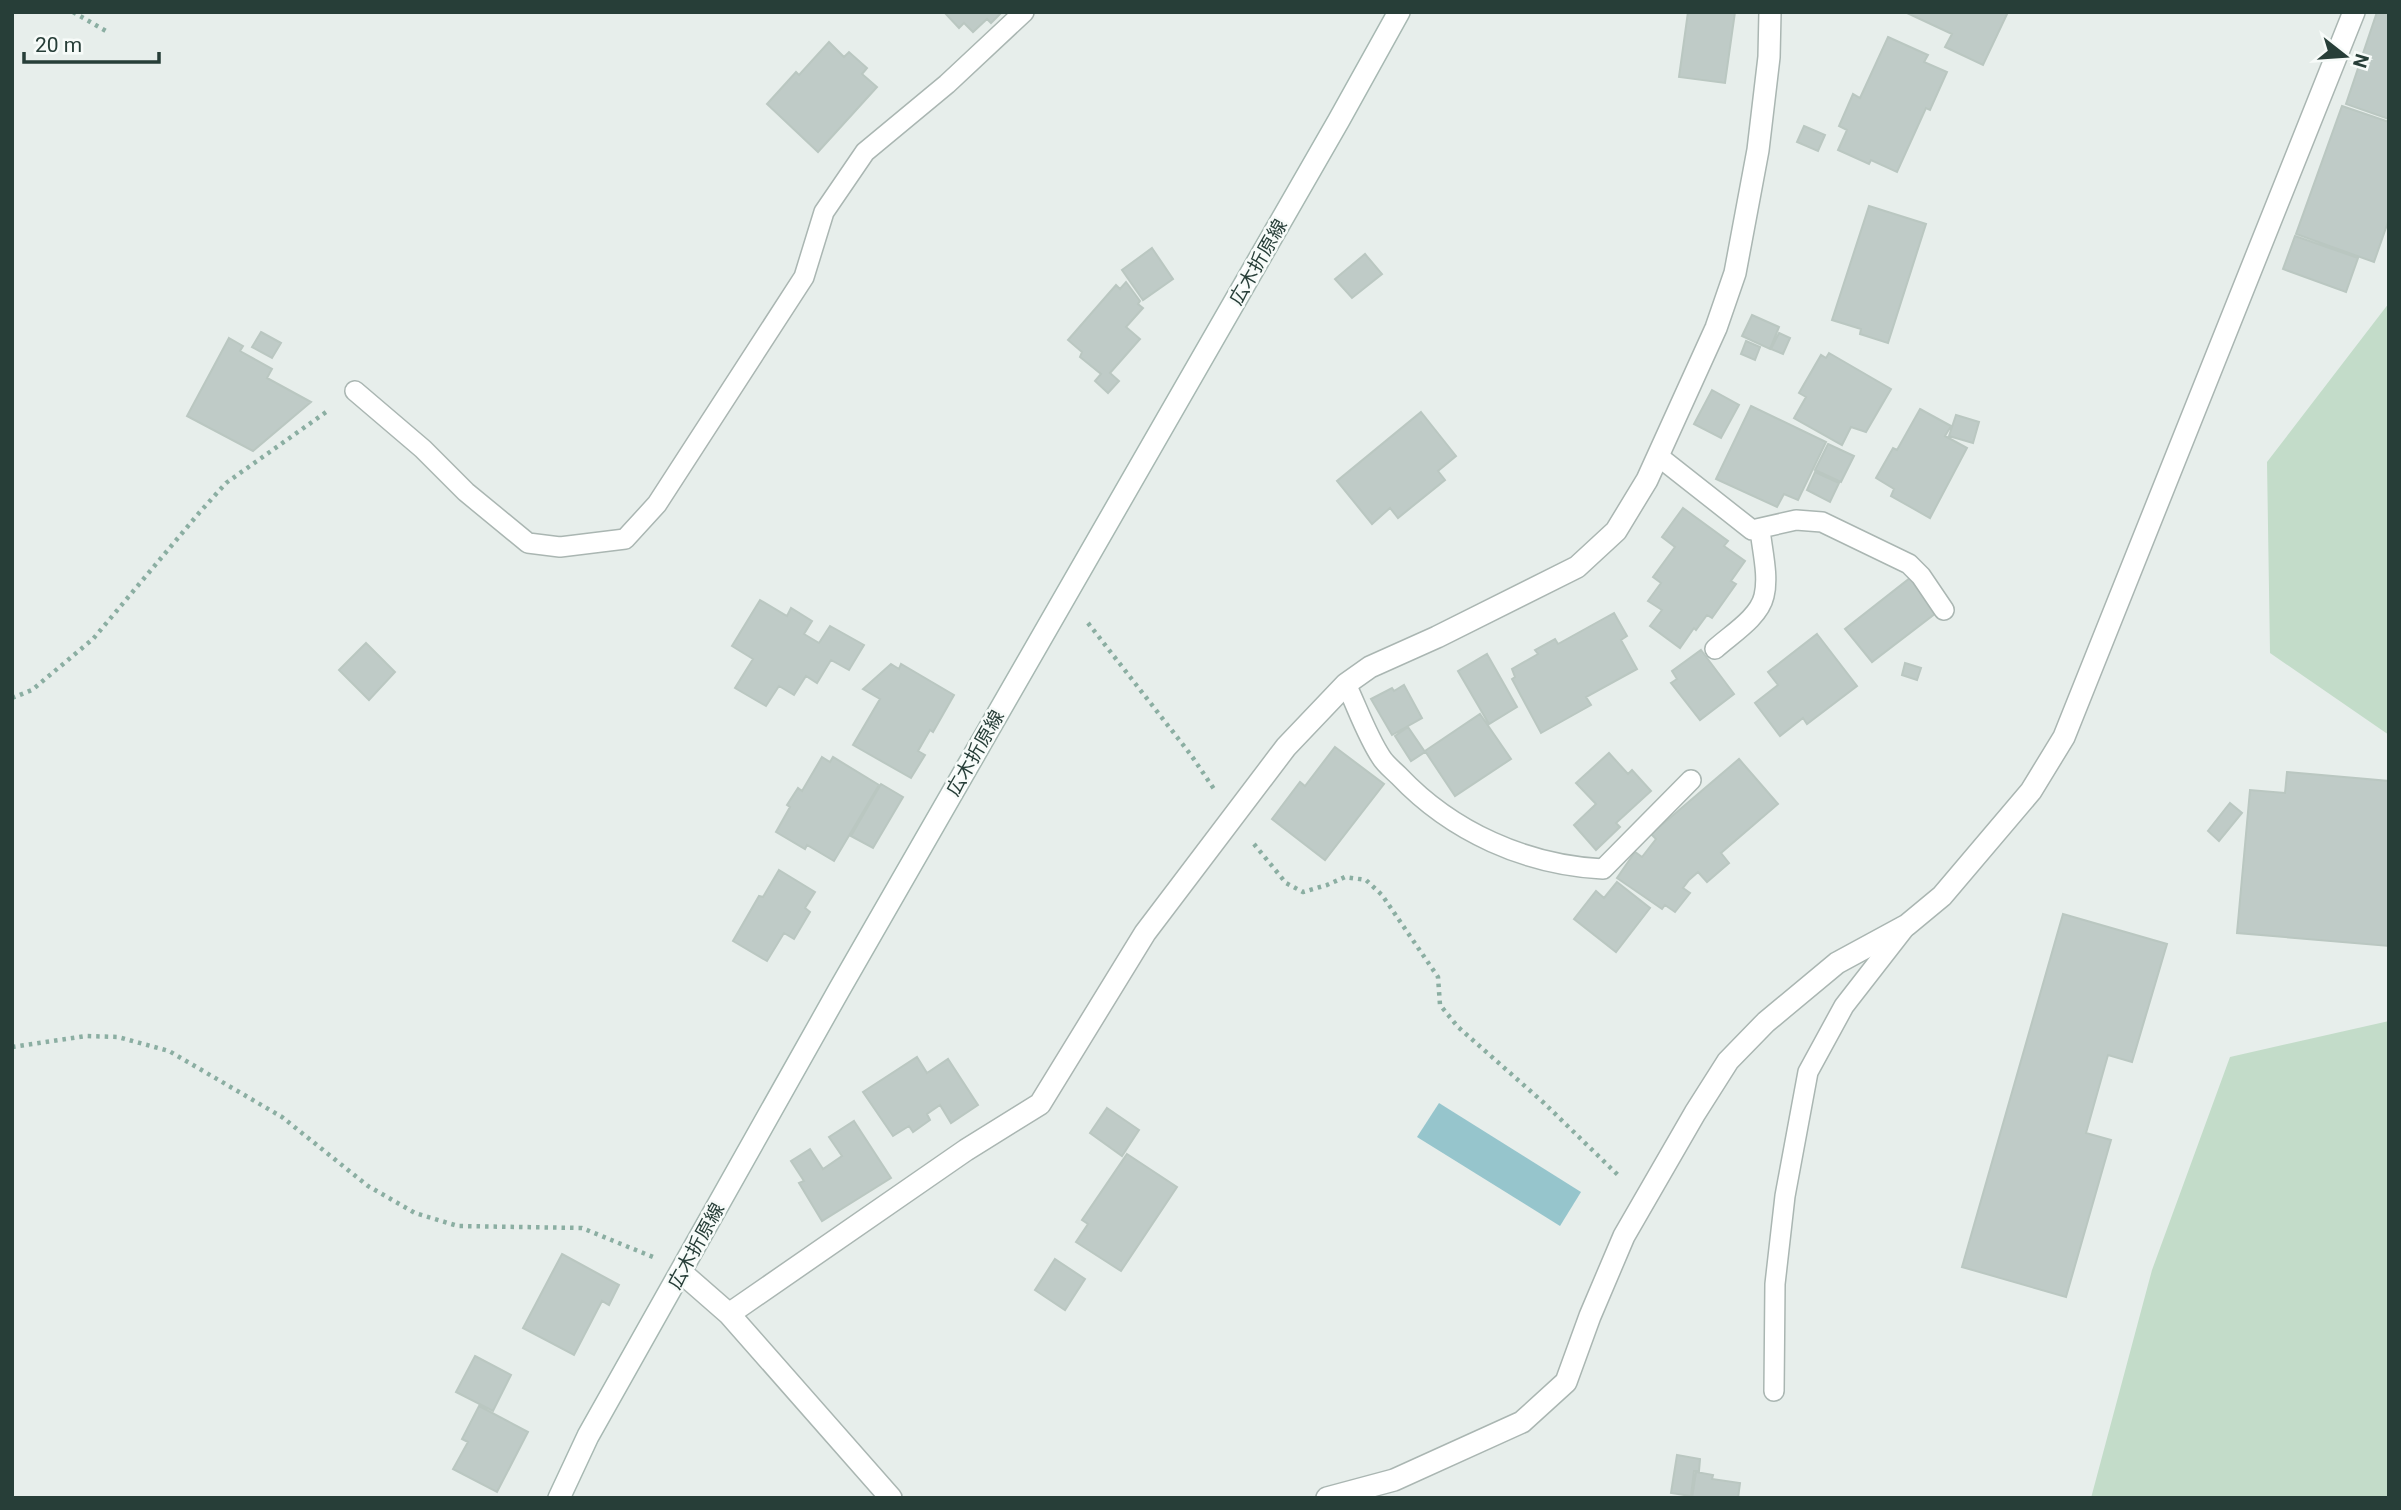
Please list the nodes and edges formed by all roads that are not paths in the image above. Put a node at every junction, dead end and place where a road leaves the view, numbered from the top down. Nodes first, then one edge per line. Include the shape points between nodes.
1 (1024, 12) edge
2 (1399, 12) edge
3 (1770, 12) edge
4 (2354, 12) edge
5 (355, 391) road end
6 (1658, 456) junction
7 (1760, 529) junction
8 (1944, 610) dead end
9 (1715, 649) dead end
10 (1346, 684) junction
11 (1691, 780) dead end
12 (1907, 925) junction
13 (681, 1272) junction
14 (729, 1314) junction
15 (1774, 1391) dead end
16 (559, 1498) edge
17 (891, 1498) edge
18 (1328, 1498) edge

1 - 5 lane via 947,85 865,152 824,212 804,277 657,504 625,539 560,547 528,543
2 - 13 street, 広木折原線
3 - 6 street via 1758,150 1735,273 1716,328
4 - 12 street via 2064,737 2031,791 1942,896
6 - 7 lane via 1752,530
6 - 10 street via 1616,531 1577,567 1370,667
7 - 8 lane via 1796,520 1822,522 1850,533 1909,564
7 - 9 lane via 1764,597 1752,616
10 - 11 lane via 1381,757 1420,798 1468,831 1517,853 1569,867 1603,869
10 - 14 street via 1286,747 1144,933 1040,1104
12 - 15 lane via 1844,1006 1808,1072 1785,1196 1775,1284
12 - 18 street via 1837,963 1766,1022 1728,1061 1619,1248 1566,1382 1522,1422 1394,1480
13 - 14 street
13 - 16 street, 広木折原線 via 588,1436
14 - 17 street

